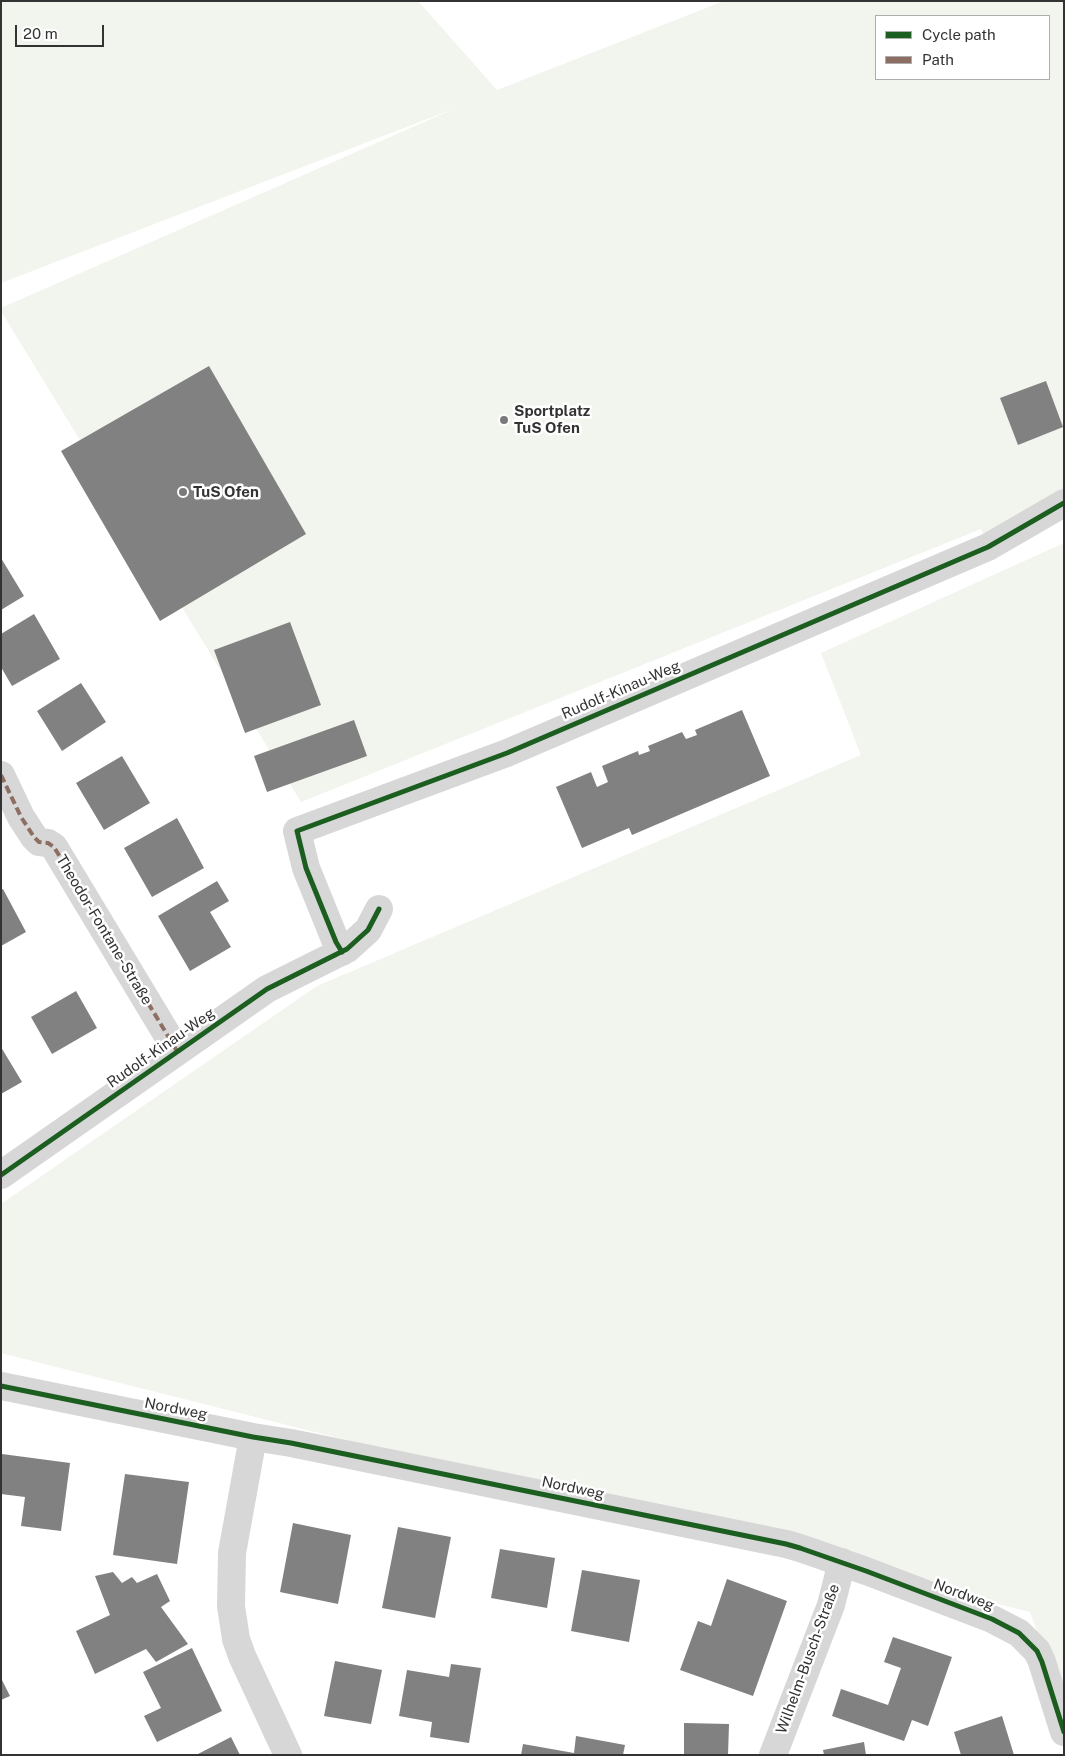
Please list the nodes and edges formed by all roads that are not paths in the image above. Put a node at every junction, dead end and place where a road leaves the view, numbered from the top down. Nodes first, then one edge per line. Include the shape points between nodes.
1 (1064, 503) edge
2 (4, 789) edge
3 (378, 909) dead end
4 (342, 952) junction
5 (177, 1051) junction
6 (1, 1174) edge
7 (1, 1386) edge
8 (253, 1437) junction
9 (842, 1562) junction
10 (1064, 1732) edge
11 (288, 1755) edge
12 (773, 1755) edge

1 - 4 street, Rudolf-Kinau-Weg via 988,546 507,753 297,832 306,868
2 - 5 street, Theodor-Fontane-Straße via 34,837 39,842 54,846
3 - 4 street, Rudolf-Kinau-Weg via 368,930
4 - 5 street, Rudolf-Kinau-Weg via 268,988
5 - 6 street, Rudolf-Kinau-Weg
7 - 8 street, Nordweg
8 - 9 street, Nordweg via 786,1544
8 - 11 street via 232,1554 231,1606 242,1656
9 - 10 street, Nordweg via 992,1619 1019,1633 1037,1651 1042,1662
9 - 12 street, Wilhelm-Busch-Straße via 831,1605

